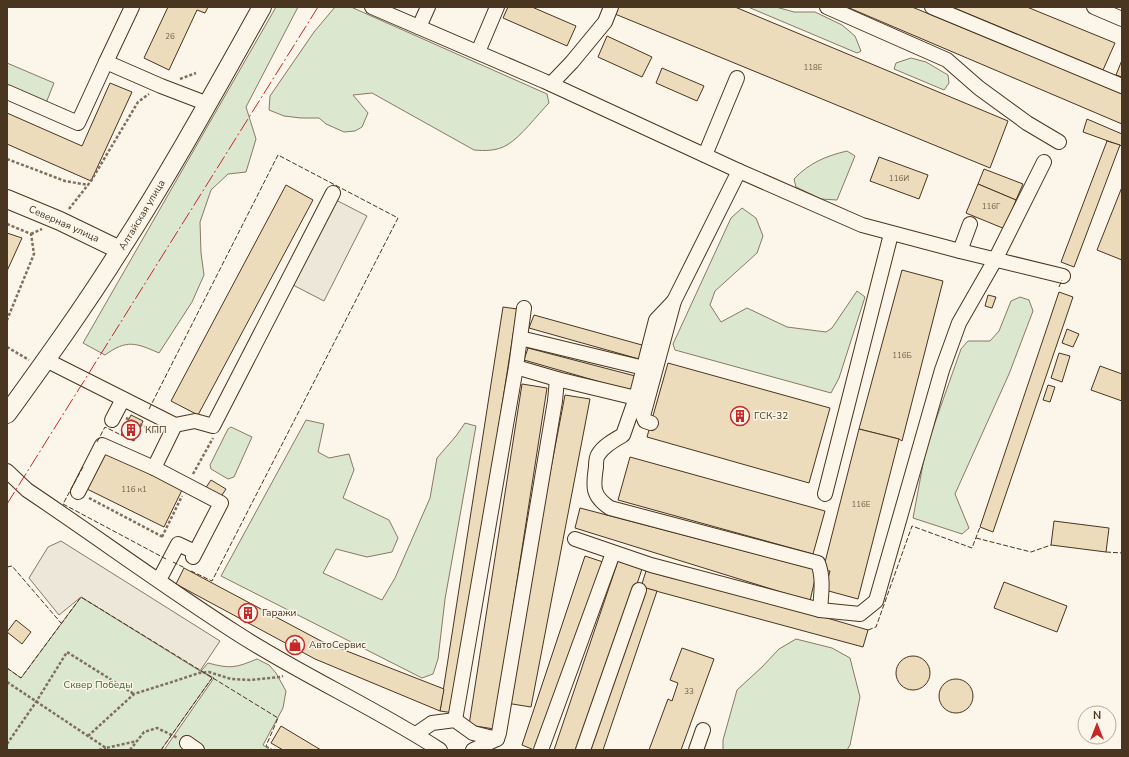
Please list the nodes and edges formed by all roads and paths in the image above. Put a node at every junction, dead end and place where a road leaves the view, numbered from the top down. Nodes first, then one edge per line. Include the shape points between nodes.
1 (132, 7) edge
2 (262, 7) edge
3 (372, 7) edge
4 (428, 7) edge
5 (498, 7) edge
6 (611, 7) edge
7 (827, 7) edge
8 (932, 7) edge
9 (1094, 7) edge
10 (1122, 19) edge
11 (419, 27) junction
12 (478, 52) junction
13 (106, 62) junction
14 (737, 78) dead end
15 (551, 84) junction
16 (161, 86) junction
17 (1122, 86) edge
18 (7, 92) edge
19 (208, 104) junction
20 (1059, 142) dead end
21 (705, 155) junction
22 (7, 159) edge
23 (1044, 162) dead end
24 (739, 171) junction
25 (89, 185) junction
26 (333, 193) dead end
27 (7, 199) edge
28 (60, 221) junction
29 (7, 224) edge
30 (970, 224) dead end
31 (31, 234) junction
32 (891, 234) junction
33 (120, 250) junction
34 (960, 251) junction
35 (995, 260) junction
36 (1063, 276) dead end
37 (674, 301) junction
38 (524, 308) dead end
39 (7, 320) edge
40 (520, 338) junction
41 (46, 360) junction
42 (516, 367) junction
43 (644, 368) junction
44 (557, 379) junction
45 (636, 398) junction
46 (123, 399) junction
47 (7, 414) edge
48 (129, 419) dead end
49 (112, 420) dead end
50 (651, 423) dead end
51 (172, 432) junction
52 (154, 468) junction
53 (7, 470) edge
54 (78, 492) joint
55 (825, 494) dead end
56 (576, 539) dead end
57 (178, 544) junction
58 (613, 553) junction
59 (159, 580) junction
60 (639, 590) dead end
61 (820, 610) junction
62 (295, 668) junction
63 (7, 682) edge
64 (134, 694) junction
65 (36, 702) junction
66 (455, 720) junction
67 (703, 730) dead end
68 (416, 734) junction
69 (88, 736) junction
70 (497, 739) junction
71 (137, 741) junction
72 (7, 744) edge
73 (192, 747) edge
74 (106, 748) junction
75 (99, 750) edge
76 (130, 750) edge
77 (440, 750) edge
78 (473, 750) edge
79 (542, 750) edge
80 (583, 750) edge
81 (696, 750) edge

1 - 13 street
2 - 19 main road, Алтайская улица
3 - 11 street
4 - 11 street
5 - 12 street
6 - 15 street via 605,22
7 - 20 street via 947,60 979,88 1027,123
8 - 17 street
9 - 10 street
11 - 12 street
12 - 15 street
13 - 16 street
13 - 18 street via 78,123
14 - 21 street
15 - 21 street
16 - 19 street
16 - 25 path via 138,102
19 - 33 main road, Алтайская улица
21 - 24 street
22 - 25 path via 65,182
23 - 35 street
24 - 32 street via 862,225
24 - 37 street
25 - 28 path
26 - 51 street via 213,426 195,421
27 - 28 main road, Северная улица
28 - 31 path
28 - 33 main road, Северная улица
29 - 31 path
30 - 34 street
31 - 39 path via 34,254
32 - 34 street
32 - 55 street
33 - 41 main road, Алтайская улица
34 - 35 street
35 - 36 street
35 - 61 street via 959,322 942,370 876,601 860,614
37 - 43 street via 656,320
37 - 50 street via 643,416 645,421
38 - 40 street
40 - 42 street
40 - 43 street
41 - 46 street
41 - 47 main road, Алтайская улица
42 - 44 street
42 - 66 street
43 - 45 street
44 - 45 street
44 - 70 street
45 - 61 street via 623,435 597,455 594,491 601,502 610,508 818,563 821,583
46 - 49 street
46 - 51 street
48 - 51 path
51 - 52 street
52 - 54 street via 102,445
52 - 57 street via 220,503 194,554
53 - 59 street via 27,490
54 - 57 path
56 - 58 street
57 - 59 street
58 - 61 street
58 - 79 street
59 - 62 street via 235,632
60 - 80 street
62 - 64 path via 280,677 250,680 231,679 209,672 198,673
62 - 68 street
63 - 65 path
64 - 65 path via 67,652
64 - 69 path
65 - 69 path
65 - 72 path
66 - 68 street via 432,724
66 - 70 street via 474,733
67 - 81 street
68 - 77 street
69 - 74 path
70 - 78 street
71 - 73 path via 144,732 157,728
71 - 74 path
71 - 76 path
74 - 75 path

